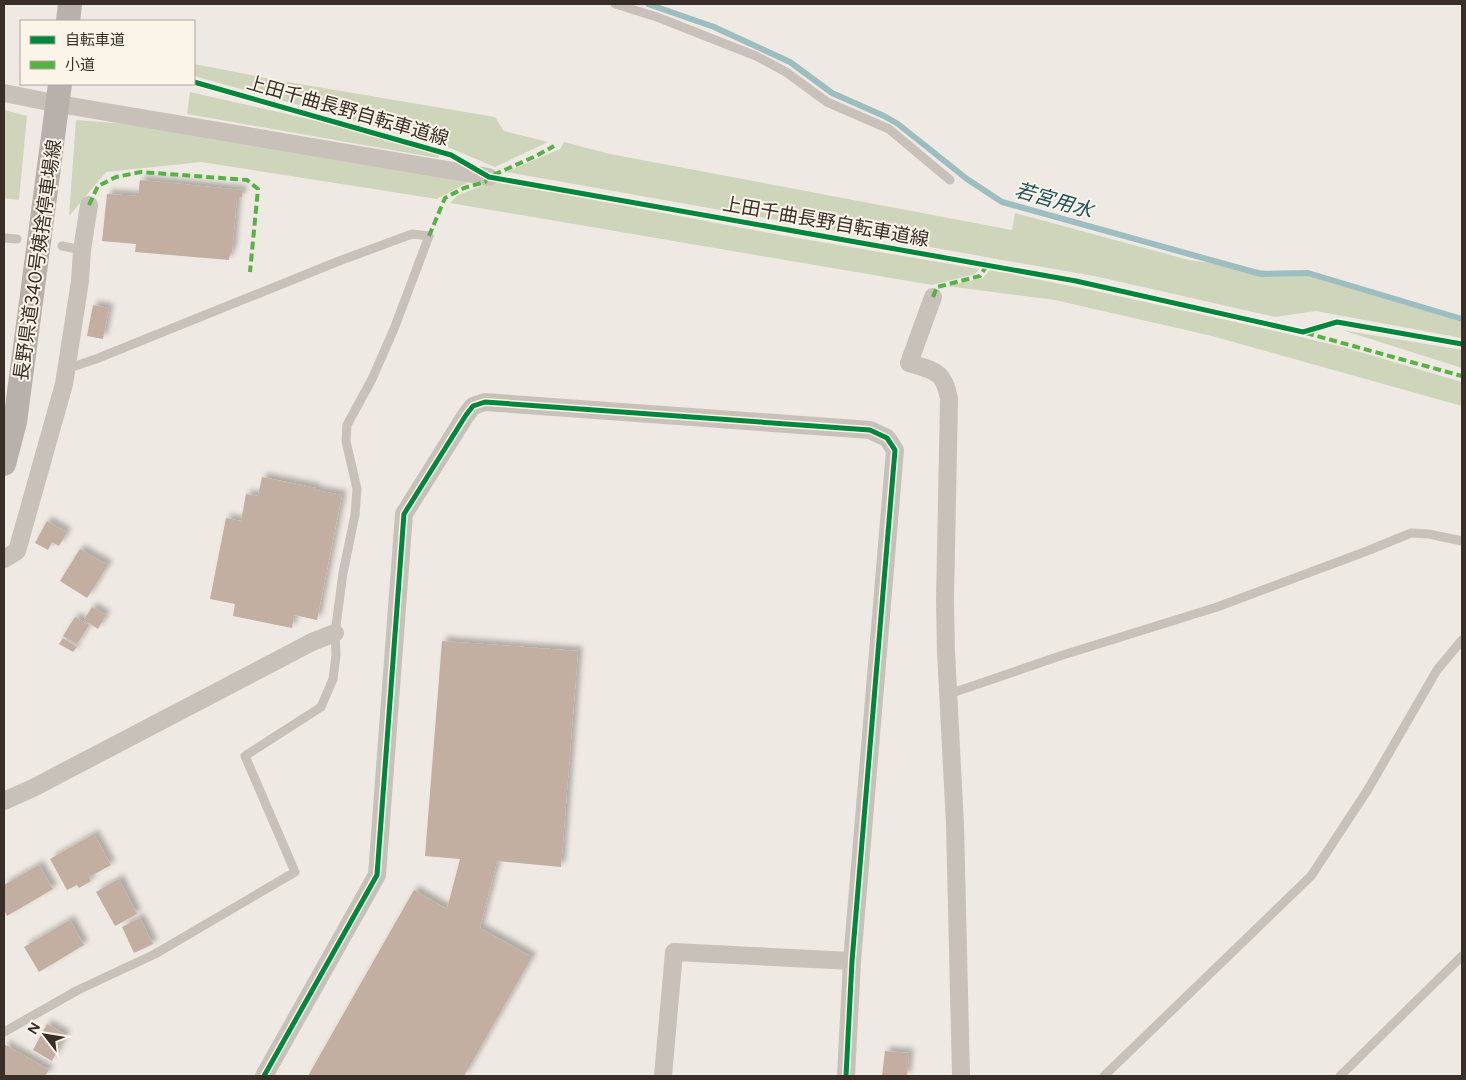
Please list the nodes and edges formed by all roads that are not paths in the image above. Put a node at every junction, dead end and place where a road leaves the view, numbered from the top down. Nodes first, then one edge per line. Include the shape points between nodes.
1 (70, 4) edge
2 (615, 4) edge
3 (68, 20) edge
4 (60, 92) edge
5 (4, 94) edge
6 (489, 177) dead end
7 (950, 180) dead end
8 (89, 205) dead end
9 (4, 238) edge
10 (17, 239) dead end
11 (62, 246) dead end
12 (82, 250) junction
13 (933, 297) dead end
14 (66, 369) junction
15 (4, 464) edge
16 (1462, 541) edge
17 (4, 559) edge
18 (335, 633) junction
19 (1462, 640) edge
20 (949, 694) junction
21 (4, 801) edge
22 (1462, 956) edge
23 (852, 961) junction
24 (4, 1032) edge
25 (264, 1076) edge
26 (663, 1076) edge
27 (846, 1076) edge
28 (961, 1076) edge
29 (1104, 1076) edge
30 (1340, 1076) edge

1 - 3 main road
2 - 7 lane via 756,56 786,72 827,102 889,130
4 - 5 street
4 - 6 street
4 - 15 main road, 長野県道340号姨捨停車場線 via 15,422
8 - 12 street
9 - 10 lane
11 - 12 lane
12 - 14 street
13 - 20 street via 909,363 937,372 946,383 949,399 945,600
14 - 17 street via 17,551
14 - 18 lane via 412,234 428,236 394,328 347,425 346,441 358,489
16 - 20 lane via 1411,533 1217,607
18 - 21 street
18 - 24 lane via 334,679 321,707 245,756 295,872 155,954 78,990
19 - 29 lane via 1436,670 1367,791 1311,876
20 - 28 street
22 - 30 lane
23 - 25 street via 895,450 887,438 870,430 486,402 473,406 466,415 404,514 377,874
23 - 26 street via 674,952
23 - 27 street

